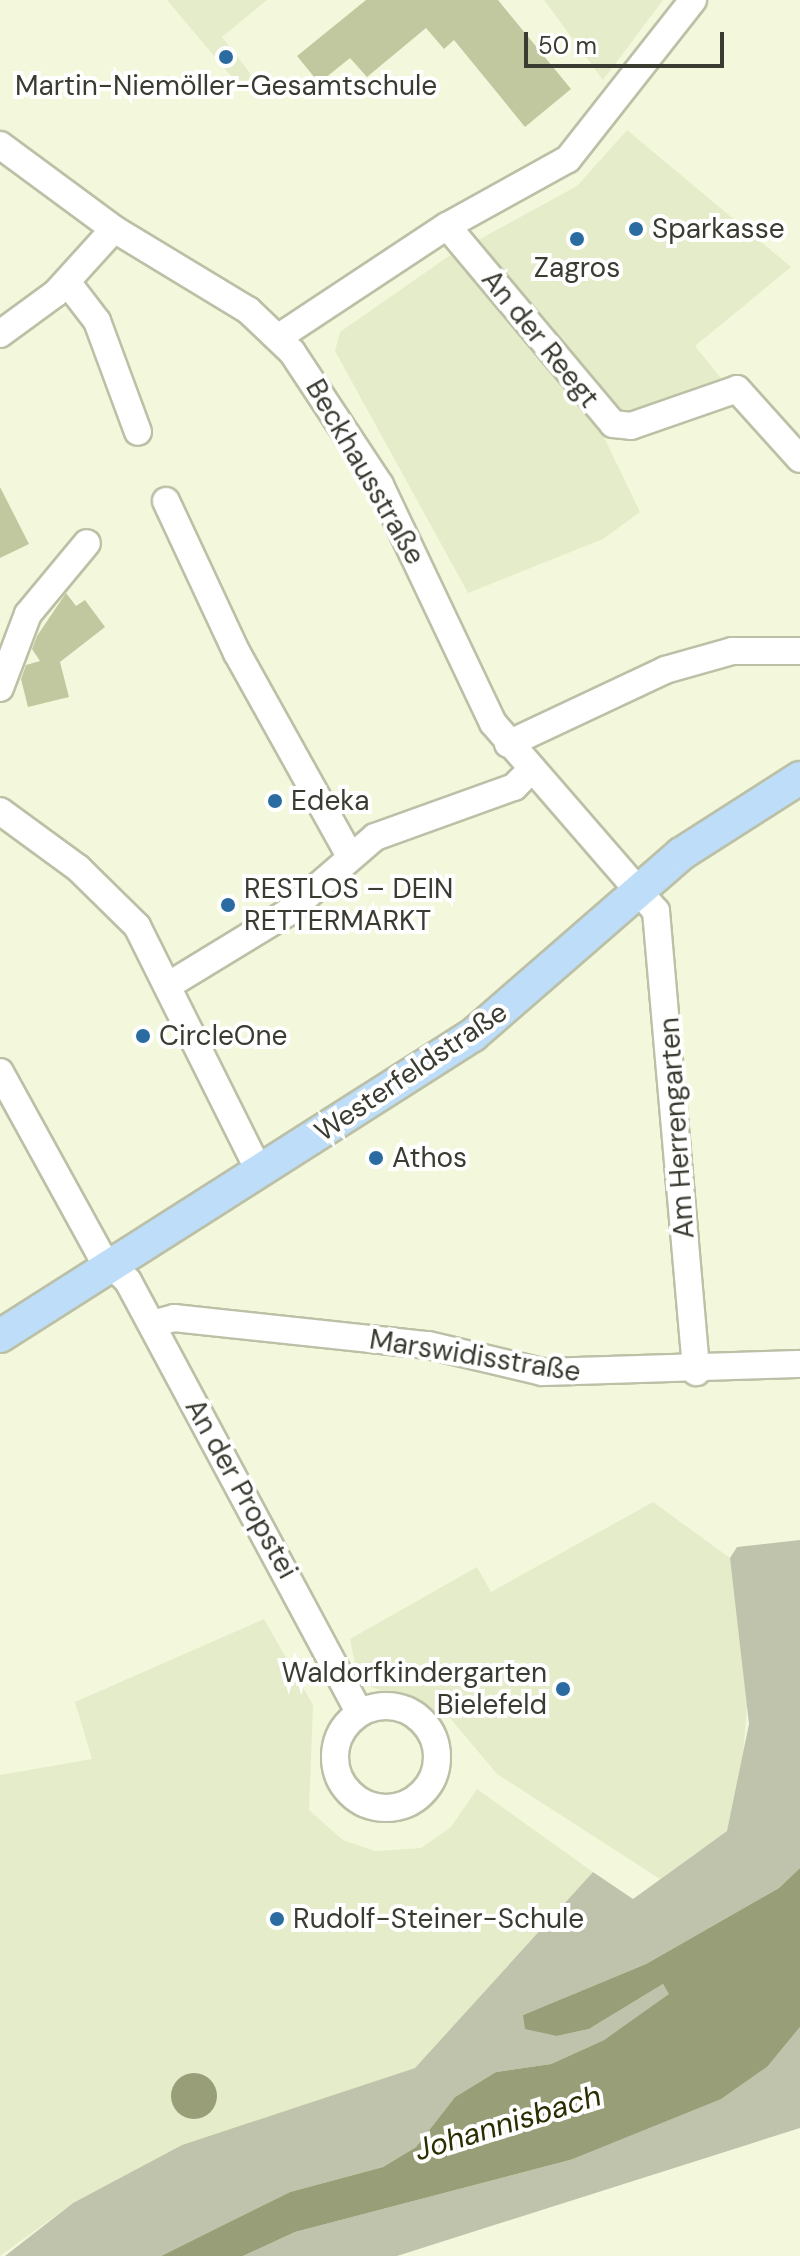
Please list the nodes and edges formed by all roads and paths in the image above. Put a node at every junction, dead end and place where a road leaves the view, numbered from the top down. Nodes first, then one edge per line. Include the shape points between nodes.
1 (693, 0) edge
2 (0, 145) edge
3 (447, 226) junction
4 (114, 229) junction
5 (67, 282) junction
6 (0, 334) edge
7 (279, 337) junction
8 (138, 432) dead end
9 (800, 459) edge
10 (166, 501) dead end
11 (87, 543) dead end
12 (800, 651) edge
13 (0, 688) edge
14 (508, 744) junction
15 (530, 771) junction
16 (800, 778) edge
17 (0, 811) edge
18 (349, 854) junction
19 (641, 888) junction
20 (169, 985) junction
21 (0, 1072) edge
22 (259, 1171) junction
23 (115, 1269) junction
24 (152, 1324) junction
25 (0, 1336) edge
26 (800, 1364) edge
27 (696, 1372) junction
28 (360, 1713) dead end

1 - 3 street via 584,145 550,172
2 - 4 street, Beckhausstraße
3 - 7 street
3 - 9 street, An der Reegt via 613,424 631,426 737,389
4 - 5 street
4 - 7 street, Beckhausstraße via 223,293
5 - 6 street
5 - 8 street via 97,321
7 - 14 street, Beckhausstraße via 380,485
10 - 18 street via 237,653
11 - 13 street via 28,614
12 - 14 street via 732,651 665,670
14 - 15 street, Beckhausstraße
15 - 18 street via 514,787 400,826
15 - 19 street, Beckhausstraße
16 - 19 main road, Westerfeldstraße via 692,846
17 - 20 street via 78,868 137,926
18 - 20 street via 287,913
19 - 22 main road, Westerfeldstraße via 473,1035
19 - 27 street, Am Herrengarten via 662,930
20 - 22 street
21 - 23 street, An der Propstei via 100,1254
22 - 23 main road, Westerfeldstraße
23 - 24 street, An der Propstei
23 - 25 main road, Westerfeldstraße
24 - 27 street, Marswidisstraße via 174,1318 428,1345 542,1372
24 - 28 street, An der Propstei
26 - 27 street, Marswidisstraße

